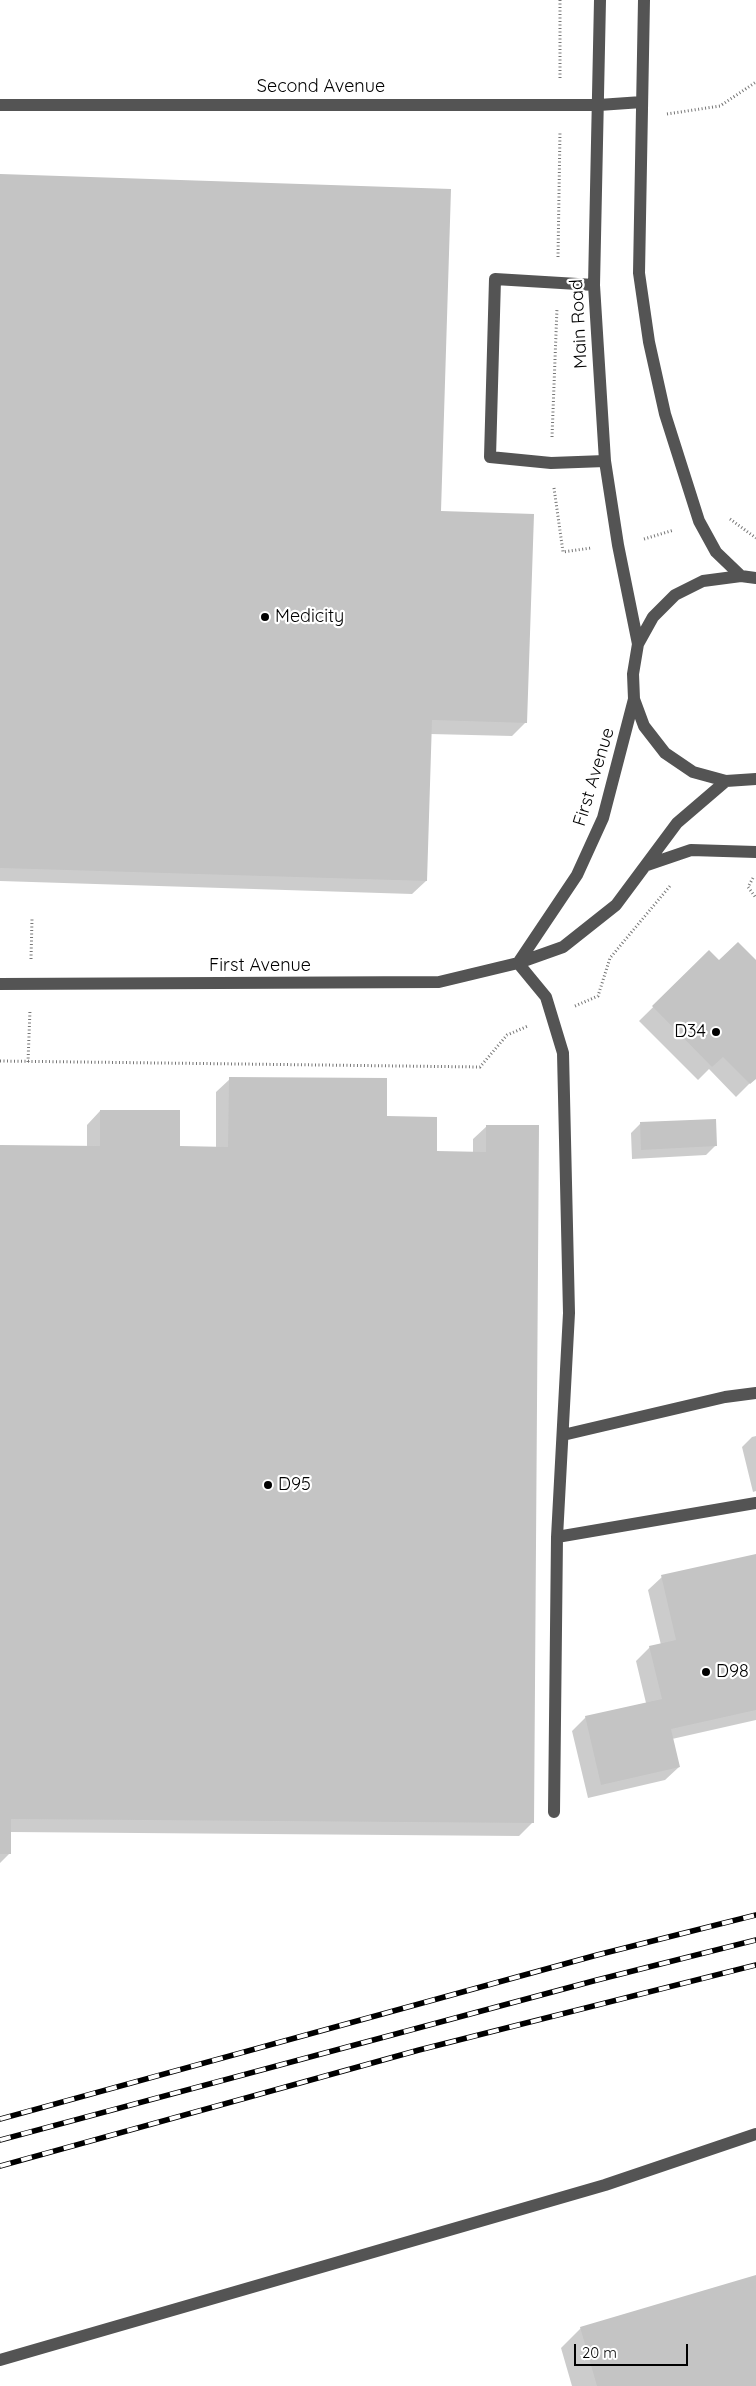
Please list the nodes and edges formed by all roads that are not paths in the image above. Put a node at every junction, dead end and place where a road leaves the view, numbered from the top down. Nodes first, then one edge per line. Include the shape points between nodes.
1 (600, 0) edge
2 (644, 0) edge
3 (642, 102) junction
4 (0, 105) edge
5 (599, 105) junction
6 (594, 285) junction
7 (605, 461) junction
8 (741, 576) junction
9 (756, 578) edge
10 (638, 644) junction
11 (634, 699) junction
12 (755, 780) edge
13 (726, 781) junction
14 (756, 852) edge
15 (647, 865) junction
16 (518, 963) junction
17 (0, 984) edge
18 (756, 1393) edge
19 (563, 1435) junction
20 (756, 1503) edge
21 (558, 1537) junction
22 (554, 1812) dead end
23 (756, 2134) edge
24 (0, 2360) edge

1 - 5 lane, Main Road
2 - 3 lane
3 - 5 lane, Second Avenue
3 - 8 lane via 639,273 649,342 665,414 699,521 716,552
4 - 5 lane, Second Avenue
5 - 6 lane, Main Road
6 - 7 lane, Main Road
6 - 7 lane via 495,279 490,457 551,464
7 - 10 lane, Main Road
8 - 9 lane
8 - 10 lane via 703,581 675,595 653,617
10 - 11 lane via 632,674
11 - 13 lane via 644,726 665,753 693,772
11 - 16 lane, First Avenue via 603,818 577,874
12 - 13 lane
13 - 15 lane, First Avenue via 676,822
14 - 15 lane via 691,850
15 - 16 lane, First Avenue via 616,905 563,948
16 - 17 lane, First Avenue via 439,982
16 - 19 lane via 546,997 563,1053 569,1313
18 - 19 lane via 725,1397
19 - 21 lane
20 - 21 lane
21 - 22 lane
23 - 24 lane via 605,2185

